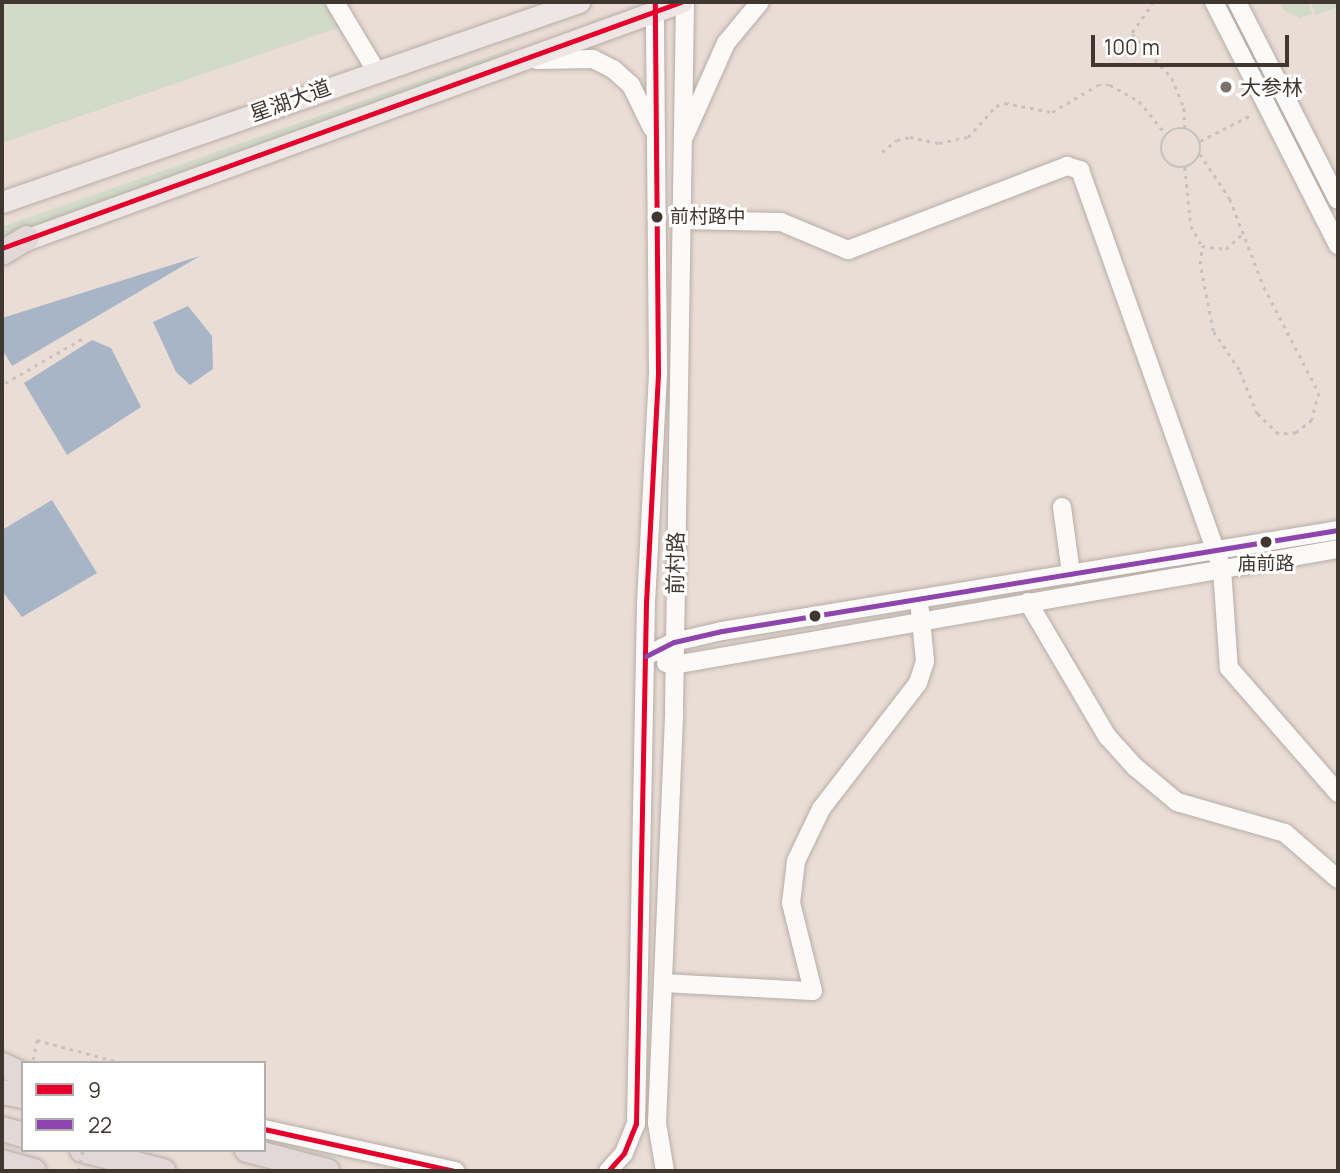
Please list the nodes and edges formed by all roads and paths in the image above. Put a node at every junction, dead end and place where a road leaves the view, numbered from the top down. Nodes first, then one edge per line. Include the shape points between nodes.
1 (335, 2) edge
2 (579, 2) edge
3 (683, 2) edge
4 (760, 2) edge
5 (1154, 2) edge
6 (1214, 2) edge
7 (1237, 2) edge
8 (559, 6) edge
9 (655, 6) edge
10 (516, 63) junction
11 (375, 69) junction
12 (1268, 106) junction
13 (1185, 128) junction
14 (1166, 134) junction
15 (656, 138) junction
16 (1200, 141) junction
17 (681, 144) junction
18 (882, 152) dead end
19 (1200, 154) junction
20 (1185, 167) junction
21 (1338, 200) edge
22 (2, 202) edge
23 (680, 220) junction
24 (1241, 235) junction
25 (27, 239) joint
26 (1338, 245) edge
27 (1202, 246) junction
28 (2, 250) edge
29 (85, 337) dead end
30 (2, 378) edge
31 (1062, 507) dead end
32 (1338, 530) edge
33 (1215, 550) junction
34 (1338, 550) edge
35 (1222, 569) junction
36 (1071, 574) junction
37 (918, 599) junction
38 (1028, 602) junction
39 (921, 620) junction
40 (674, 642) junction
41 (646, 656) junction
42 (674, 665) junction
43 (1338, 793) edge
44 (1338, 879) edge
45 (663, 983) junction
46 (2, 1057) edge
47 (32, 1061) edge
48 (107, 1061) edge
49 (21, 1062) edge
50 (2, 1065) edge
51 (21, 1074) edge
52 (2, 1092) edge
53 (21, 1096) edge
54 (2, 1129) edge
55 (266, 1129) edge
56 (21, 1134) edge
57 (83, 1152) edge
58 (91, 1152) edge
59 (255, 1152) edge
60 (2, 1162) edge
61 (34, 1171) edge
62 (78, 1171) edge
63 (163, 1171) edge
64 (327, 1171) edge
65 (455, 1171) edge
66 (608, 1171) edge
67 (665, 1171) edge

1 - 11 street
2 - 8 main road, 星湖大道
3 - 9 main road, 星湖大道
3 - 17 street, 前村路
4 - 17 street via 726,43
5 - 13 path via 1132,34 1172,78 1184,108
6 - 12 street
7 - 21 street
8 - 11 main road, 星湖大道
9 - 10 main road, 星湖大道
9 - 15 street, 前村路
10 - 15 street via 566,57 593,59 613,69 638,97
10 - 25 main road, 星湖大道
11 - 22 main road, 星湖大道
12 - 16 path
12 - 26 street
13 - 14 path
13 - 16 path
14 - 18 path via 1139,101 1110,85 1098,85 1052,113 1005,103 996,106 968,137 939,143 910,137
14 - 20 path via 1161,145 1163,158 1173,166
15 - 41 street, 前村路 via 658,372
16 - 19 path
17 - 23 street, 前村路
19 - 20 path
19 - 24 path via 1230,199
20 - 27 path via 1191,226
23 - 33 street via 781,222 848,250 1066,166 1080,170
23 - 40 street, 前村路
24 - 27 path via 1226,249
24 - 27 path via 1319,393 1312,420 1296,433 1278,434 1263,421 1239,370 1213,331 1200,264
25 - 28 highway
29 - 30 path via 5,383
31 - 36 street
32 - 33 street
33 - 35 street
33 - 36 street
34 - 35 street
35 - 38 street
35 - 43 street via 1230,668
36 - 37 street
37 - 39 street
37 - 40 street
38 - 39 street
38 - 44 street via 1107,736 1135,767 1177,802 1285,833
39 - 42 street
39 - 45 street via 925,661 918,683 821,809 796,861 791,903 813,991
40 - 41 street
40 - 42 street, 前村路
41 - 42 street
41 - 66 street, 前村路 via 636,1124 624,1153
42 - 45 street, 前村路
45 - 67 street, 前村路 via 657,1124
46 - 49 street
47 - 48 path via 37,1040
50 - 51 highway
52 - 53 highway
54 - 56 highway
55 - 65 street
57 - 62 path, bridge
58 - 63 highway
59 - 64 highway
60 - 61 highway

